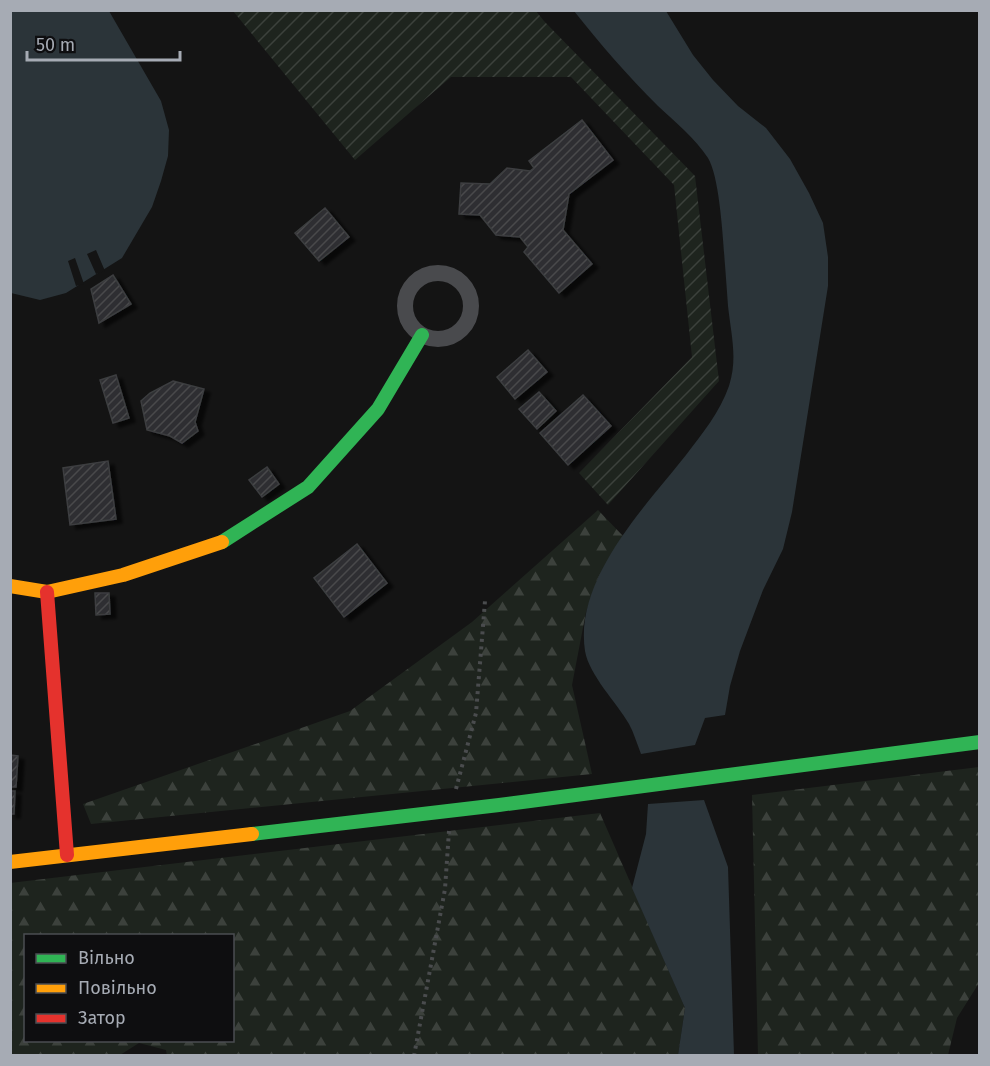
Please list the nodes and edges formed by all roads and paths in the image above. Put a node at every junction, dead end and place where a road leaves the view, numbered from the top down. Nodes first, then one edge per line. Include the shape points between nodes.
1 (422, 335) dead end
2 (10, 586) edge
3 (48, 592) junction
4 (485, 602) dead end
5 (980, 742) edge
6 (451, 810) junction
7 (68, 855) junction
8 (10, 862) edge
9 (414, 1056) edge

1 - 3 street via 378,409 308,487 223,542 123,575
2 - 3 street
3 - 7 street
4 - 6 path via 476,713
5 - 6 street
6 - 7 street
6 - 9 path via 445,889
7 - 8 street

